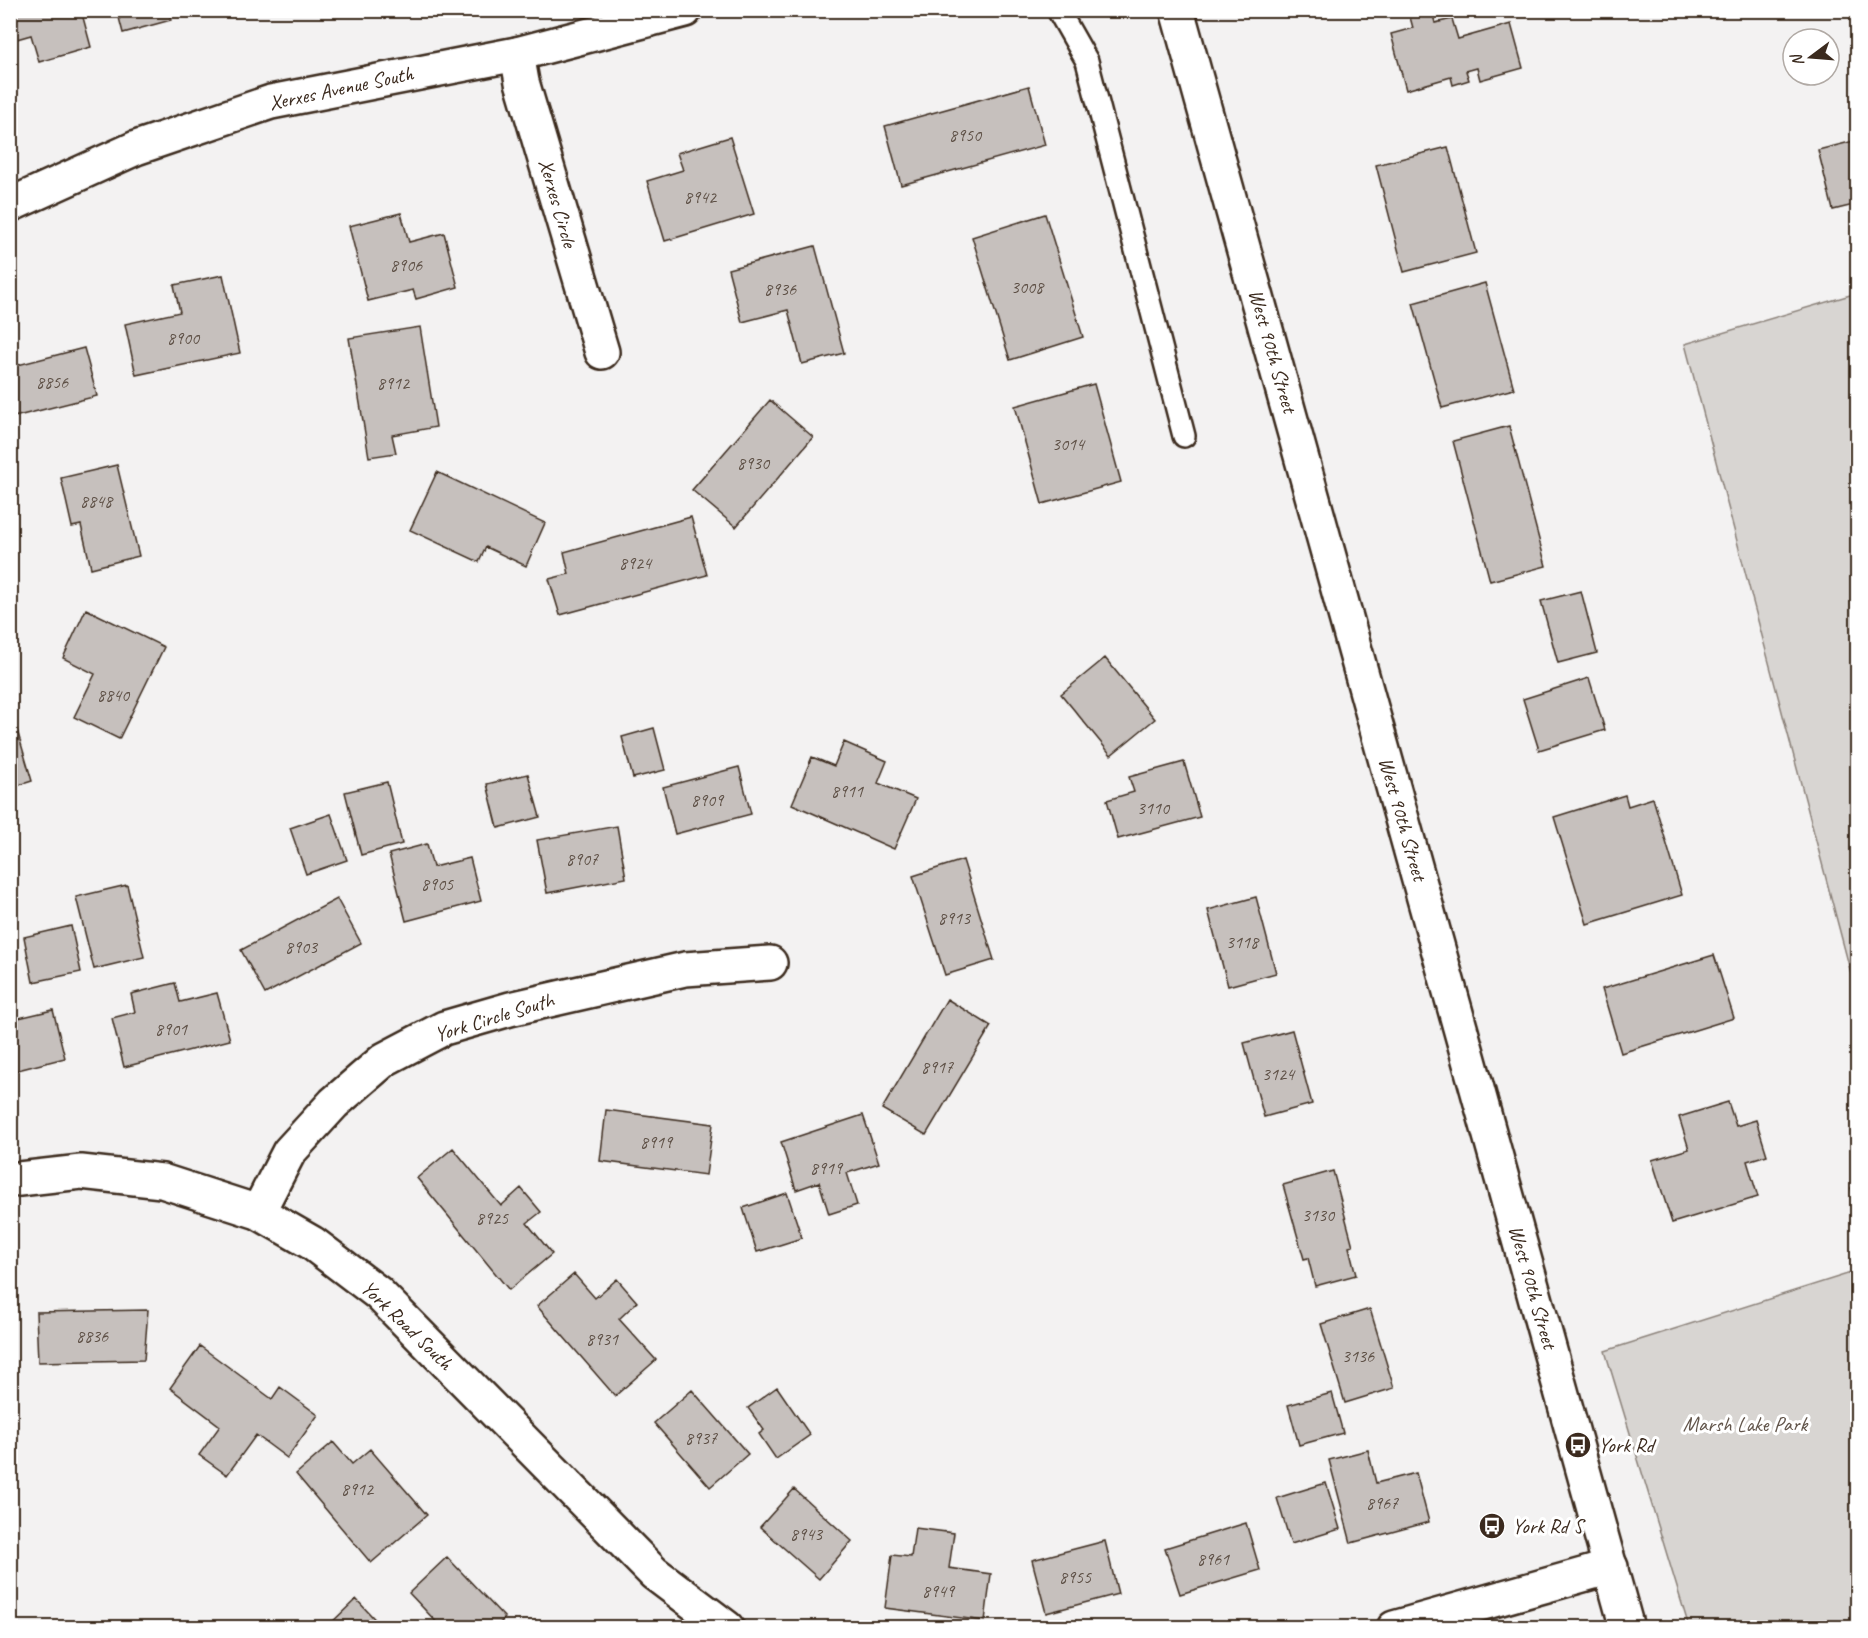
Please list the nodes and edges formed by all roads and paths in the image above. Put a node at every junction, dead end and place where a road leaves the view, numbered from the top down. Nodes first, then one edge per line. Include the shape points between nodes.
1 (684, 10) edge
2 (1058, 10) edge
3 (1177, 10) edge
4 (517, 54) junction
5 (10, 205) edge
6 (602, 352) dead end
7 (1184, 436) dead end
8 (770, 963) dead end
9 (10, 1179) edge
10 (258, 1212) junction
11 (1611, 1567) junction
12 (727, 1628) edge
13 (1394, 1628) edge
14 (1628, 1628) edge

1 - 4 street, Xerxes Avenue South
2 - 7 lane via 1087,61
3 - 11 street, West 90th Street
4 - 5 street, Xerxes Avenue South via 271,102 136,148
4 - 6 street, Xerxes Circle
8 - 10 street, York Circle South via 685,969 444,1028 385,1059 334,1103 289,1152
9 - 10 street, York Road South via 81,1172 162,1181
10 - 12 street, York Road South via 312,1243 378,1293 654,1573
11 - 13 street
11 - 14 street, West 90th Street

